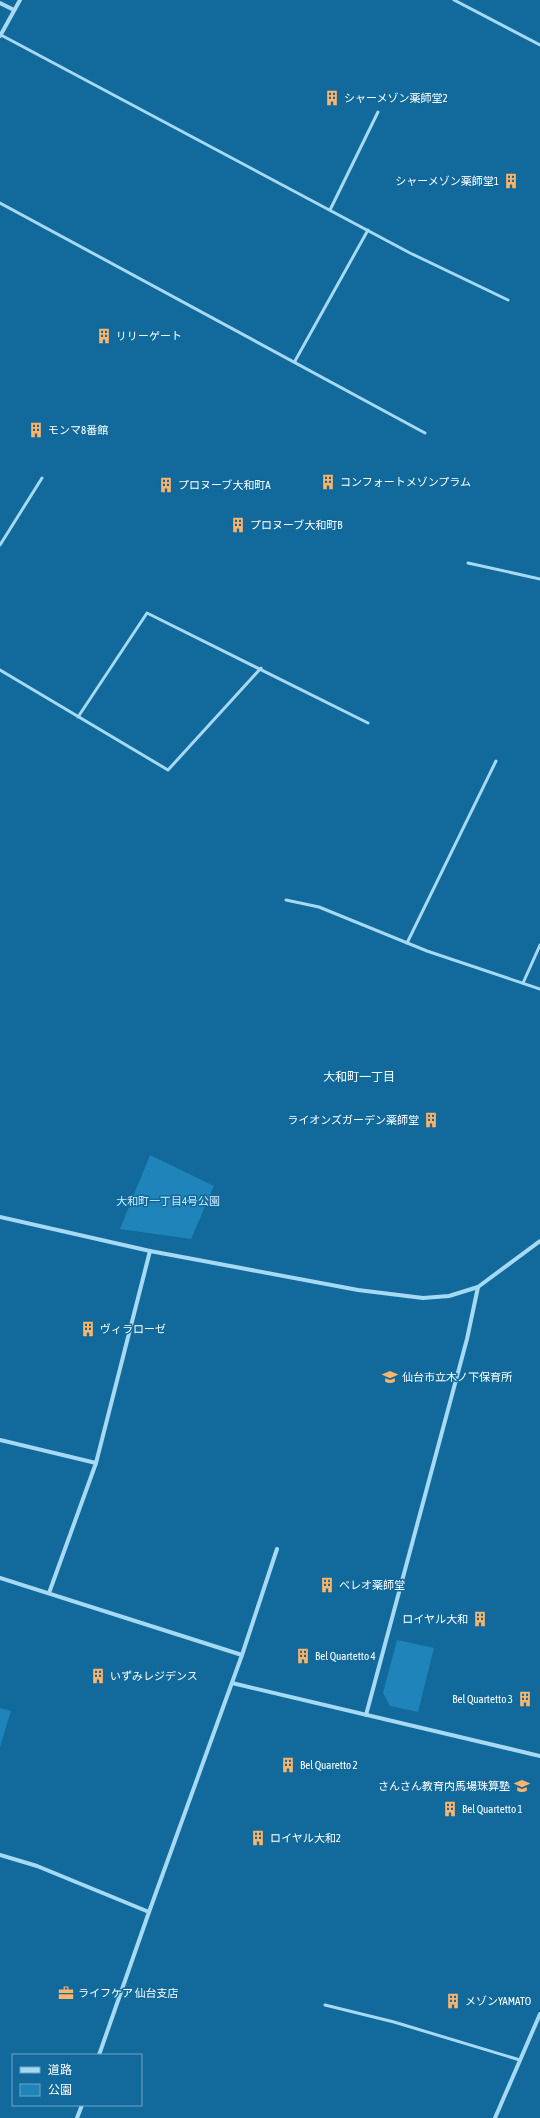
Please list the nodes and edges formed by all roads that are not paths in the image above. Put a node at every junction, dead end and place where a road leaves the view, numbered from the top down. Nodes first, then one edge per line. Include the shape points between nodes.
1 (20, 0) edge
2 (454, 0) edge
3 (0, 3) edge
4 (14, 10) junction
5 (0, 35) edge
6 (540, 45) edge
7 (378, 112) dead end
8 (0, 203) edge
9 (330, 210) junction
10 (368, 230) junction
11 (508, 300) dead end
12 (295, 362) junction
13 (425, 433) dead end
14 (42, 478) dead end
15 (0, 545) edge
16 (468, 563) dead end
17 (540, 579) edge
18 (261, 668) junction
19 (0, 670) edge
20 (78, 717) junction
21 (368, 724) dead end
22 (496, 761) dead end
23 (286, 900) dead end
24 (407, 943) junction
25 (540, 945) edge
26 (523, 983) junction
27 (540, 988) edge
28 (0, 1217) edge
29 (540, 1241) edge
30 (150, 1251) junction
31 (478, 1287) junction
32 (0, 1440) edge
33 (96, 1463) junction
34 (277, 1549) dead end
35 (0, 1578) edge
36 (49, 1593) junction
37 (242, 1655) junction
38 (232, 1683) junction
39 (366, 1715) junction
40 (540, 1756) edge
41 (0, 1855) edge
42 (149, 1912) junction
43 (325, 2005) dead end
44 (540, 2014) edge
45 (99, 2054) edge
46 (520, 2060) junction
47 (82, 2106) edge
48 (77, 2118) edge
49 (495, 2118) edge

1 - 4 street
2 - 6 lane
3 - 4 street
4 - 5 street
5 - 9 lane
7 - 9 lane
8 - 12 lane
9 - 10 lane
10 - 11 lane
10 - 12 lane
12 - 13 lane
14 - 15 lane
16 - 17 lane
18 - 20 lane via 168,770
18 - 20 lane via 148,613
18 - 21 lane
19 - 20 lane
22 - 24 lane
23 - 24 lane via 319,907
24 - 26 lane
25 - 26 lane
26 - 27 lane
28 - 30 street
29 - 31 street
30 - 31 street via 358,1290 423,1298 449,1296
30 - 33 street
31 - 39 street via 467,1338
32 - 33 street
33 - 36 street
34 - 37 street
35 - 36 street
36 - 37 street
37 - 38 street
38 - 39 street
38 - 42 street
39 - 40 street
41 - 42 street via 37,1866
42 - 45 street
43 - 46 lane via 394,2022
44 - 46 street
46 - 49 street
47 - 48 street

